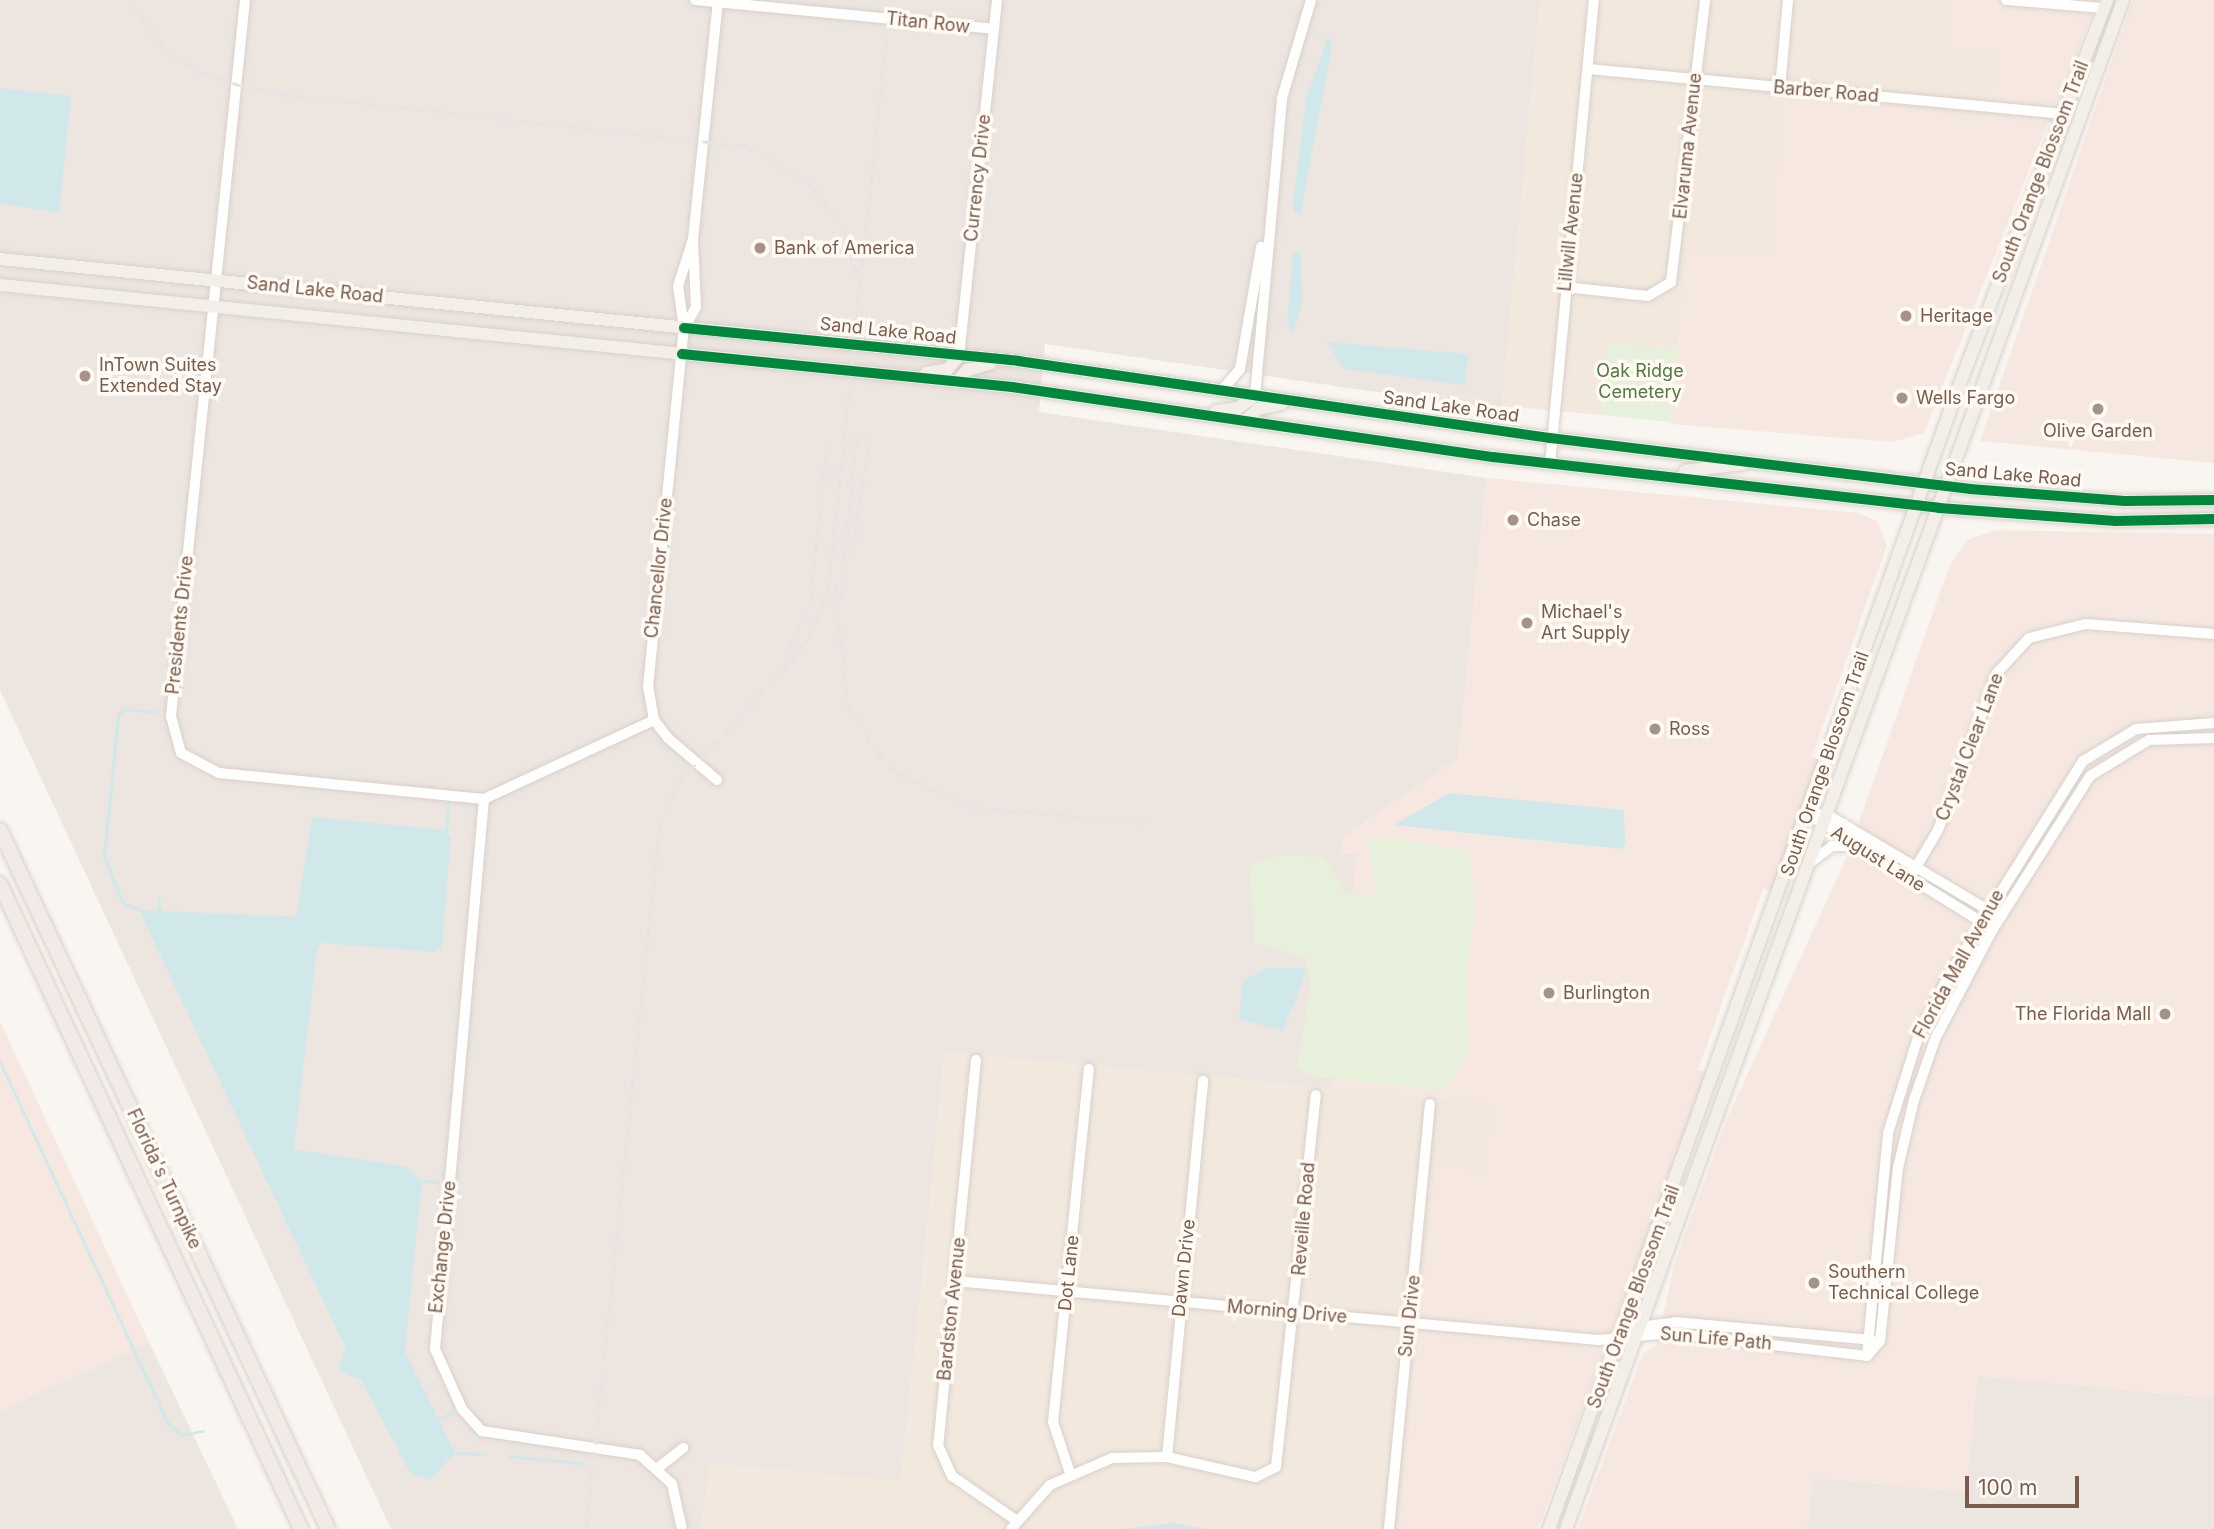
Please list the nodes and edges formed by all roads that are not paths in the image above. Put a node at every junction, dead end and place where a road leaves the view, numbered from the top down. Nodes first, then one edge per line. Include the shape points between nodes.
1 (245, 0) edge
2 (695, 0) edge
3 (997, 0) edge
4 (1311, 0) edge
5 (1594, 0) edge
6 (1705, 0) edge
7 (1788, 0) edge
8 (2006, 0) edge
9 (2123, 0) edge
10 (718, 1) edge
11 (2105, 4) edge
12 (994, 29) junction
13 (1588, 69) junction
14 (1695, 81) junction
15 (1780, 88) junction
16 (2073, 93) junction
17 (2065, 114) junction
18 (2080, 118) junction
19 (2074, 136) junction
20 (1266, 228) junction
21 (693, 239) junction
22 (0, 259) edge
23 (215, 280) junction
24 (0, 285) edge
25 (1565, 287) junction
26 (211, 306) junction
27 (684, 328) junction
28 (682, 354) junction
29 (959, 356) junction
30 (1018, 361) junction
31 (897, 376) junction
32 (957, 382) junction
33 (1221, 391) junction
34 (1255, 396) junction
35 (1300, 402) junction
36 (1184, 412) junction
37 (1245, 421) junction
38 (1550, 439) junction
39 (1746, 462) junction
40 (1550, 464) junction
41 (1635, 473) junction
42 (1925, 484) junction
43 (1947, 486) junction
44 (2214, 500) edge
45 (1916, 505) junction
46 (1939, 508) junction
47 (2214, 519) edge
48 (2214, 634) edge
49 (654, 720) junction
50 (2214, 723) edge
51 (2214, 738) edge
52 (717, 780) dead end
53 (484, 799) junction
54 (1809, 814) junction
55 (1826, 821) junction
56 (0, 830) edge
57 (1855, 846) junction
58 (1811, 862) junction
59 (1917, 867) junction
60 (1909, 879) junction
61 (0, 884) edge
62 (1988, 910) junction
63 (2001, 918) junction
64 (1981, 921) junction
65 (1993, 929) junction
66 (976, 1060) dead end
67 (1089, 1069) dead end
68 (1203, 1080) dead end
69 (1316, 1095) dead end
70 (1430, 1104) dead end
71 (955, 1281) junction
72 (1067, 1292) junction
73 (1181, 1302) junction
74 (1295, 1312) junction
75 (1409, 1323) junction
76 (1759, 1329) junction
77 (1640, 1330) junction
78 (1620, 1339) junction
79 (1867, 1340) junction
80 (1880, 1341) junction
81 (1756, 1342) junction
82 (1867, 1356) junction
83 (683, 1448) dead end
84 (1167, 1457) junction
85 (659, 1466) junction
86 (1070, 1473) junction
87 (1014, 1525) edge
88 (301, 1529) edge
89 (328, 1529) edge
90 (682, 1529) edge
91 (1389, 1529) edge
92 (1549, 1529) edge
93 (1566, 1529) edge

1 - 23 street, Presidents Drive
2 - 10 street, Titan Row
3 - 12 street, Currency Drive
4 - 20 street via 1282,98
5 - 13 street, Lillwill Avenue
6 - 14 street, Elvaruma Avenue
7 - 15 street
8 - 11 street
9 - 18 main road, South Orange Blossom Trail
10 - 12 street, Titan Row
10 - 21 street, Chancellor Drive
11 - 16 main road, South Orange Blossom Trail
12 - 29 street, Currency Drive
13 - 14 street, Barber Road
13 - 25 street, Lillwill Avenue
14 - 15 street, Barber Road
14 - 25 street, Elvaruma Avenue via 1675,269 1665,291 1648,296
15 - 17 street, Barber Road
16 - 17 main road, South Orange Blossom Trail
16 - 18 main road
17 - 19 main road
17 - 42 main road, South Orange Blossom Trail
18 - 19 main road, South Orange Blossom Trail
19 - 43 main road, South Orange Blossom Trail
20 - 33 street via 1240,369
20 - 34 street
21 - 27 street, Chancellor Drive via 678,286
21 - 27 street, Chancellor Drive via 696,307
22 - 23 main road, Sand Lake Road
23 - 26 street, Presidents Drive
23 - 27 main road, Sand Lake Road
24 - 26 main road, Sand Lake Road
25 - 38 street, Lillwill Avenue
26 - 28 main road, Sand Lake Road
26 - 53 street, Presidents Drive via 171,716 181,753 219,773
27 - 28 street, Chancellor Drive
27 - 29 main road, Sand Lake Road
28 - 31 main road, Sand Lake Road
28 - 49 street, Chancellor Drive via 649,669
29 - 30 main road, Sand Lake Road
29 - 31 main road via 948,369
30 - 32 main road via 978,366
30 - 33 main road, Sand Lake Road
31 - 32 main road, Sand Lake Road
32 - 36 main road, Sand Lake Road
33 - 34 main road, Sand Lake Road
34 - 35 main road, Sand Lake Road
34 - 36 main road via 1224,411
35 - 37 main road via 1258,409
35 - 38 main road, Sand Lake Road
36 - 37 main road, Sand Lake Road
37 - 40 main road, Sand Lake Road
38 - 39 main road, Sand Lake Road
38 - 40 street, Lillwill Avenue
39 - 41 main road via 1723,470
39 - 42 main road, Sand Lake Road
40 - 41 main road, Sand Lake Road
41 - 45 main road, Sand Lake Road
42 - 43 main road, Sand Lake Road
42 - 45 main road, South Orange Blossom Trail
43 - 44 main road, Sand Lake Road via 2125,501
43 - 46 main road, South Orange Blossom Trail
45 - 46 main road, Sand Lake Road
45 - 54 main road, South Orange Blossom Trail
46 - 47 main road, Sand Lake Road via 2116,521
46 - 55 main road, South Orange Blossom Trail
48 - 59 street, Crystal Clear Lane via 2086,624 2029,638 1997,673
49 - 52 street via 691,763
49 - 53 street
50 - 62 street, Florida Mall Avenue via 2136,729 2084,761
51 - 63 street, Florida Mall Avenue via 2138,744 2091,776
53 - 85 street, Exchange Drive via 435,1349 462,1409 482,1431 619,1448
54 - 55 street, August Lane
54 - 78 main road, South Orange Blossom Trail
55 - 57 street, August Lane
55 - 58 main road, South Orange Blossom Trail
55 - 59 street, August Lane
56 - 89 highway, Florida's Turnpike
57 - 58 street via 1832,846
57 - 60 street, August Lane
58 - 77 main road, South Orange Blossom Trail
59 - 60 street, Crystal Clear Lane
59 - 62 street, August Lane
60 - 64 street, August Lane
61 - 88 highway, Florida's Turnpike
62 - 63 street, August Lane
62 - 64 street, Florida Mall Avenue
63 - 65 street, Florida Mall Avenue
64 - 65 street, August Lane
64 - 79 street, Florida Mall Avenue via 1918,1037 1888,1133
65 - 80 street, Florida Mall Avenue via 1936,1037 1914,1100 1898,1168
66 - 71 street, Bardston Avenue
67 - 72 street, Dot Lane
68 - 73 street, Dawn Drive
69 - 74 street, Reveille Road
70 - 75 street, Sun Drive
71 - 72 street, Morning Drive
71 - 87 street, Bardston Avenue via 941,1460 953,1476
72 - 73 street, Morning Drive
72 - 86 street, Dot Lane via 1054,1422
73 - 74 street, Morning Drive
73 - 84 street, Dawn Drive
74 - 75 street, Morning Drive
74 - 84 street, Reveille Road via 1276,1467 1256,1477
75 - 78 street, Morning Drive
75 - 91 street, Sun Drive
76 - 77 street, Sun Life Path
76 - 79 street, Sun Life Path
76 - 81 street
77 - 78 street, Sun Life Path
77 - 81 street, Sun Life Path
77 - 93 main road, South Orange Blossom Trail
78 - 92 main road, South Orange Blossom Trail
79 - 80 street, Sun Life Path
79 - 82 street, Florida Mall Avenue
80 - 82 street
81 - 82 street, Sun Life Path
83 - 85 street
84 - 86 street via 1112,1458
85 - 90 street via 681,1506
86 - 87 street

